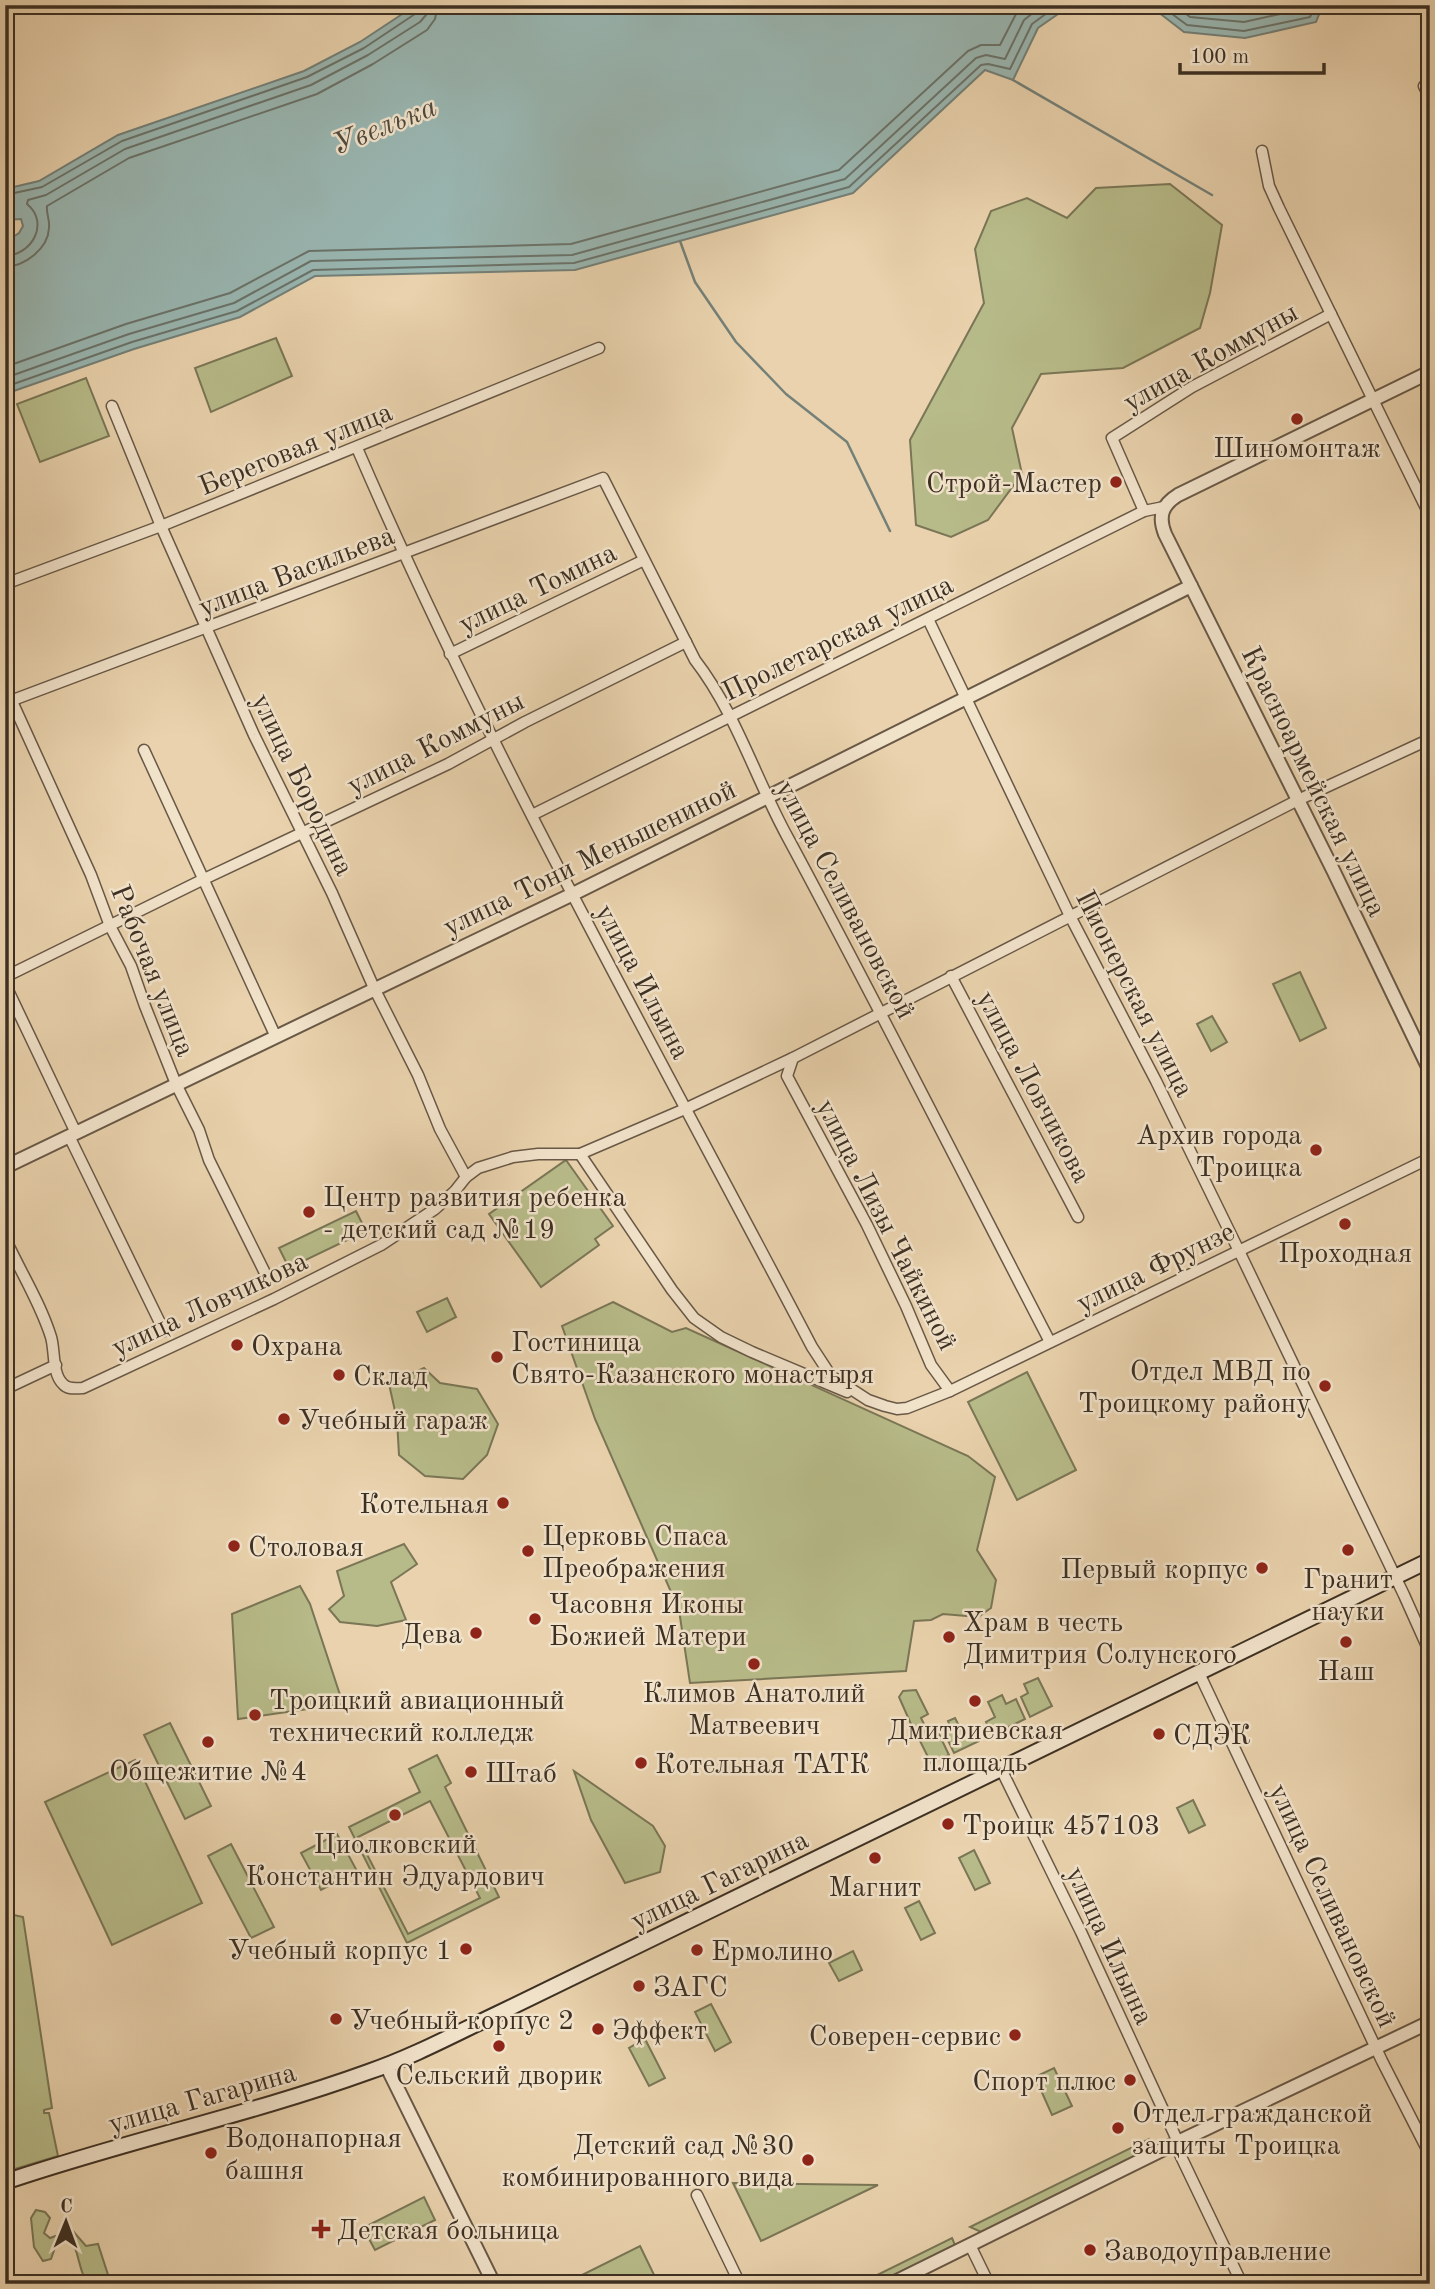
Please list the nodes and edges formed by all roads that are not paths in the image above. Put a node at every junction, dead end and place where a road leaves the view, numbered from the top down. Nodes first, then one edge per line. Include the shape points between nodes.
1 (1424, 86) dead end
2 (1430, 98) edge
3 (1262, 151) dead end
4 (1331, 314) junction
5 (599, 348) dead end
6 (1430, 372) edge
7 (1373, 399) junction
8 (112, 406) dead end
9 (357, 448) junction
10 (603, 478) joint
11 (1162, 510) junction
12 (1143, 511) junction
13 (1430, 516) edge
14 (161, 526) junction
15 (403, 554) junction
16 (644, 560) junction
17 (5, 584) edge
18 (1191, 586) junction
19 (928, 619) junction
20 (206, 628) junction
21 (686, 642) junction
22 (450, 654) junction
23 (5, 686) edge
24 (966, 698) junction
25 (8, 702) edge
26 (730, 717) junction
27 (1430, 739) edge
28 (493, 740) junction
29 (144, 750) dead end
30 (766, 798) junction
31 (1298, 800) junction
32 (532, 815) junction
33 (302, 834) junction
34 (202, 880) junction
35 (573, 894) junction
36 (1070, 916) junction
37 (110, 926) junction
38 (951, 976) junction
39 (5, 977) edge
40 (5, 984) edge
41 (374, 988) junction
42 (881, 1012) junction
43 (275, 1035) junction
44 (793, 1058) junction
45 (773, 1068) junction
46 (1430, 1071) edge
47 (787, 1076) junction
48 (176, 1084) junction
49 (685, 1109) junction
50 (72, 1134) junction
51 (580, 1154) junction
52 (1430, 1158) edge
53 (5, 1167) edge
54 (466, 1177) junction
55 (1078, 1217) dead end
56 (5, 1238) edge
57 (1239, 1251) junction
58 (264, 1271) dead end
59 (164, 1331) dead end
60 (1050, 1342) junction
61 (56, 1365) junction
62 (5, 1389) edge
63 (950, 1391) junction
64 (868, 1400) junction
65 (897, 1409) joint
66 (1430, 1560) edge
67 (1394, 1577) junction
68 (1430, 1653) edge
69 (1199, 1673) junction
70 (1001, 1769) junction
71 (1430, 2022) edge
72 (1376, 2047) junction
73 (386, 2065) junction
74 (1176, 2143) junction
75 (1430, 2155) edge
76 (5, 2182) edge
77 (697, 2195) dead end
78 (970, 2245) junction
79 (494, 2284) edge
80 (740, 2284) edge
81 (891, 2284) edge
82 (989, 2284) edge
83 (1242, 2284) edge

1 - 2 street
3 - 4 street via 1269,186
4 - 7 street
4 - 12 street, улица Коммуны via 1192,387 1112,438
5 - 9 street, Береговая улица
6 - 7 street, Пролетарская улица
7 - 11 street, Пролетарская улица via 1178,495
7 - 13 street
8 - 14 street, улица Бородина
9 - 14 street, Береговая улица
9 - 15 street, улица Ильина
10 - 15 street, улица Васильева
10 - 16 street, улица Селивановской
11 - 12 street, Пролетарская улица
11 - 18 street, Красноармейская улица via 1165,534
12 - 19 street, Пролетарская улица
14 - 17 street, Береговая улица
14 - 20 street, улица Бородина
15 - 20 street, улица Васильева
15 - 22 street, улица Ильина
16 - 21 street, улица Селивановской
16 - 22 street, улица Томина
18 - 24 street, улица Тони Меньшениной
18 - 31 street, Красноармейская улица
19 - 24 street, Пионерская улица
19 - 26 street, Пролетарская улица
20 - 25 street, улица Васильева
20 - 33 street, улица Бородина
21 - 26 street, улица Селивановской
21 - 28 street, улица Коммуны
22 - 28 street, улица Ильина
23 - 25 street, Рабочая улица
24 - 30 street, улица Тони Меньшениной
24 - 36 street, Пионерская улица
25 - 37 street, Рабочая улица via 91,875
26 - 30 street, улица Селивановской
26 - 32 street, Пролетарская улица
27 - 31 street, улица Ловчикова
28 - 32 street, улица Ильина
28 - 33 street, улица Коммуны
29 - 34 street
30 - 35 street, улица Тони Меньшениной
30 - 42 street, улица Селивановской
31 - 36 street, улица Ловчикова
31 - 46 street, Красноармейская улица
32 - 35 street, улица Ильина
33 - 34 street, улица Коммуны
33 - 41 street, улица Бородина
34 - 37 street, улица Коммуны
34 - 43 street
35 - 41 street, улица Тони Меньшениной
35 - 49 street, улица Ильина
36 - 38 street, улица Ловчикова
36 - 57 street, Пионерская улица
37 - 39 street, улица Коммуны
37 - 48 street, Рабочая улица via 131,966
38 - 42 street, улица Ловчикова
38 - 55 street, улица Ловчикова
40 - 50 street
41 - 43 street, улица Тони Меньшениной
41 - 54 street, улица Бородина
42 - 44 street, улица Ловчикова
42 - 60 street, улица Селивановской
43 - 48 street, улица Тони Меньшениной
44 - 45 street, улица Ловчикова
44 - 47 street, улица Лизы Чайкиной
45 - 47 street, улица Лизы Чайкиной
45 - 49 street, улица Ловчикова
47 - 63 street, улица Лизы Чайкиной via 867,1225 931,1365
48 - 50 street, улица Тони Меньшениной
48 - 58 street, Рабочая улица
49 - 51 street, улица Ловчикова
49 - 64 street, улица Ильина via 812,1347 831,1376
50 - 53 street, улица Тони Меньшениной
50 - 59 street
51 - 54 street, улица Ловчикова via 513,1157 478,1168
51 - 64 street, улица Ильина via 694,1318 752,1352
52 - 57 street, улица Фрунзе
54 - 61 street, улица Ловчикова via 435,1209 381,1245 83,1388 63,1384
56 - 61 street via 43,1314
57 - 60 street, улица Фрунзе
57 - 67 street, Пионерская улица
60 - 63 street, улица Фрунзе
61 - 62 street
63 - 65 street, улица Фрунзе
64 - 65 street, улица Ильина
66 - 67 main road, улица Гагарина
67 - 68 street, Пионерская улица
67 - 69 main road, улица Гагарина
69 - 70 main road, улица Гагарина
69 - 72 street, улица Селивановской
70 - 73 main road, улица Гагарина
70 - 74 street, улица Ильина
71 - 72 street
72 - 74 street
72 - 75 street, улица Селивановской
73 - 76 main road, улица Гагарина via 311,2092
73 - 79 street
74 - 78 street
74 - 83 street, улица Ильина
77 - 80 street
78 - 81 street
78 - 82 street

